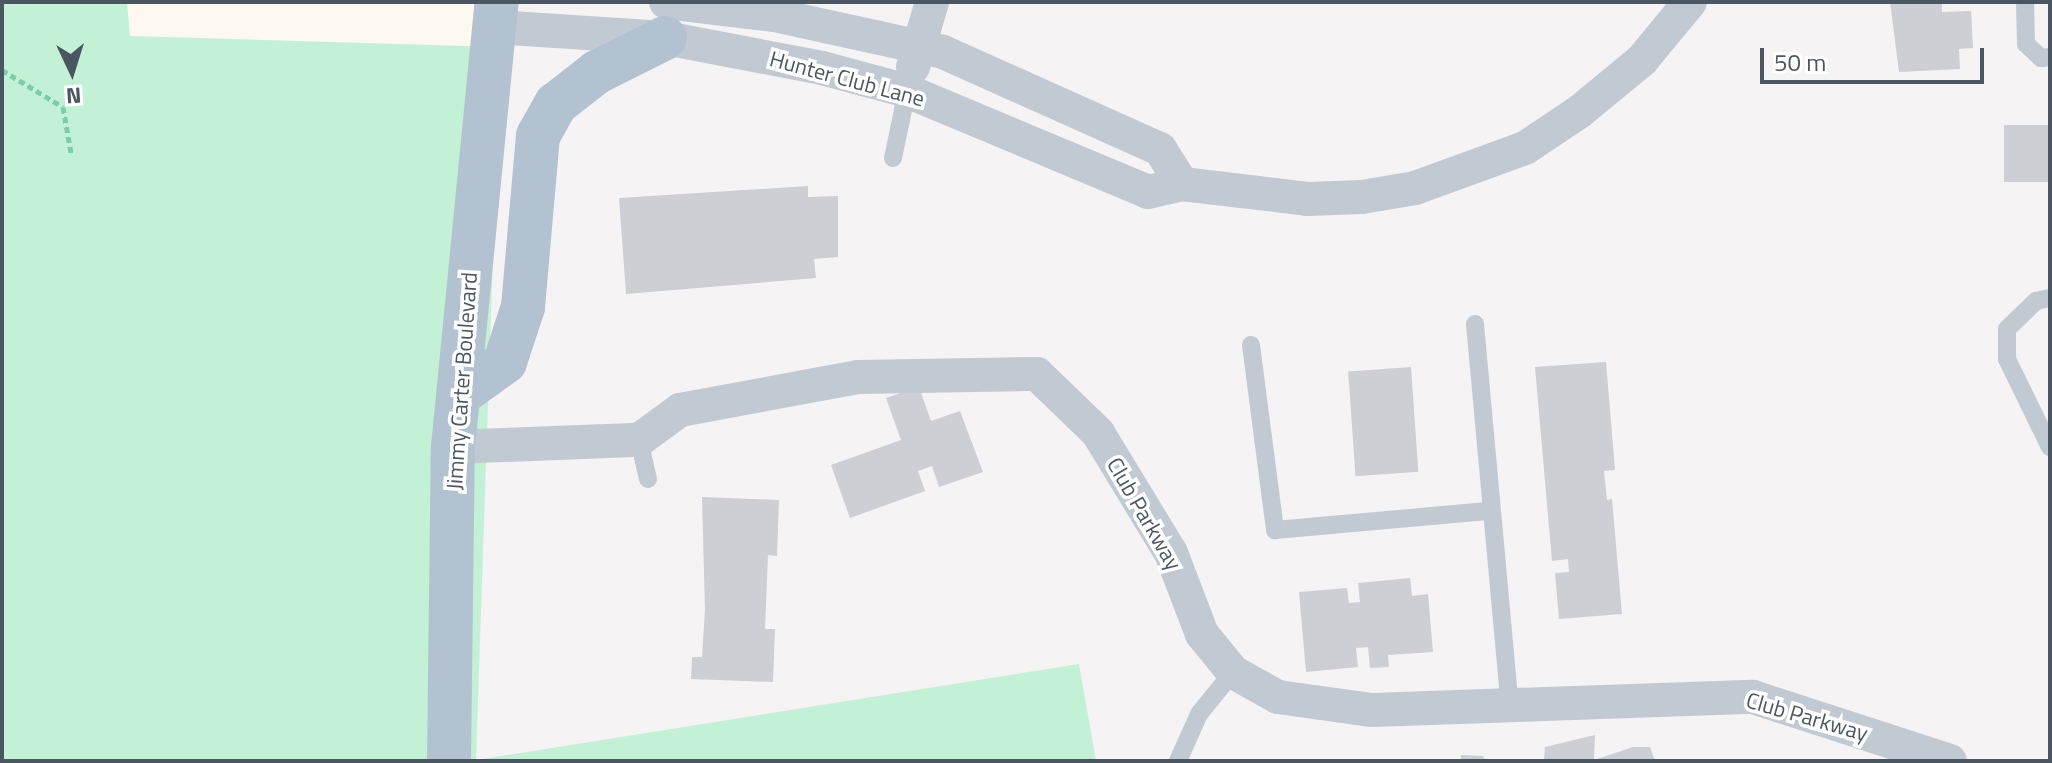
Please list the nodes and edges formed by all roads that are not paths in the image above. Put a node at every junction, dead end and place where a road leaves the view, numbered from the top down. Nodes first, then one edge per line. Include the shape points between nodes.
1 (932, 2) edge
2 (1690, 2) edge
3 (2025, 2) edge
4 (496, 14) edge
5 (665, 20) edge
6 (919, 44) junction
7 (2050, 57) edge
8 (907, 91) junction
9 (893, 158) dead end
10 (1182, 184) junction
11 (2050, 298) edge
12 (1475, 324) dead end
13 (1251, 345) dead end
14 (458, 396) junction
15 (639, 440) junction
16 (453, 447) junction
17 (2050, 447) edge
18 (648, 479) dead end
19 (1490, 511) junction
20 (1233, 672) junction
21 (1509, 701) junction
22 (449, 761) edge
23 (1178, 761) edge
24 (1950, 761) edge

1 - 6 street
2 - 10 street, Hunter Club Lane via 1642,60 1579,112 1525,148 1471,171 1362,197 1307,199
3 - 7 lane via 2026,44 2041,58
4 - 5 street, Hunter Club Lane
4 - 14 main road, Jimmy Carter Boulevard
5 - 6 street, Hunter Club Lane via 774,15
5 - 8 street, Hunter Club Lane
5 - 14 main road via 556,104 538,136 523,307 505,362
6 - 8 street
6 - 10 street, Hunter Club Lane via 1160,149
8 - 9 lane
8 - 10 street, Hunter Club Lane via 1148,192
11 - 17 lane via 2036,301 2007,329 2007,359
12 - 19 lane
13 - 19 lane via 1275,530
14 - 16 main road, Jimmy Carter Boulevard
15 - 16 street
15 - 18 lane
15 - 20 street, Club Parkway via 680,410 858,377 1037,374 1098,433 1171,553 1202,634
16 - 22 main road, Jimmy Carter Boulevard
19 - 21 lane
20 - 21 street, Club Parkway via 1278,697 1372,710
20 - 23 lane via 1199,714
21 - 24 street, Club Parkway via 1753,697

